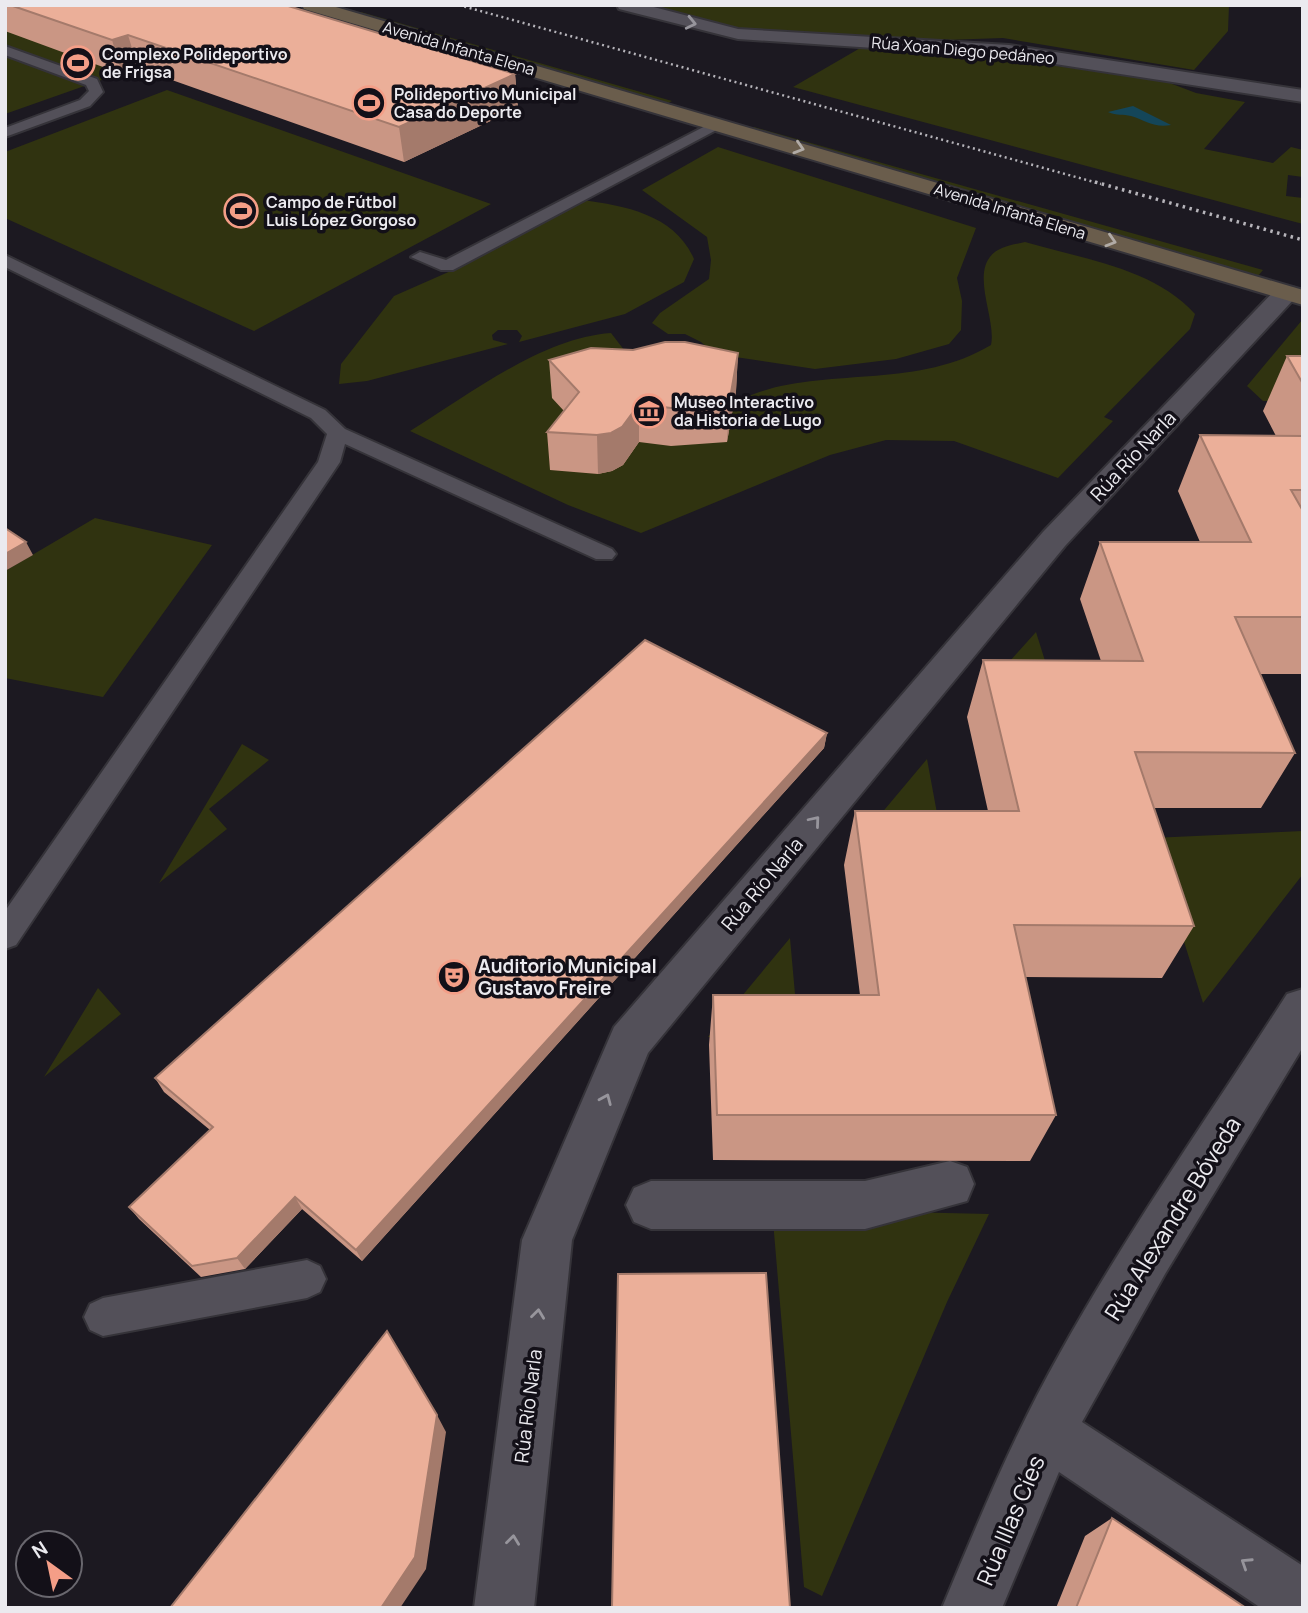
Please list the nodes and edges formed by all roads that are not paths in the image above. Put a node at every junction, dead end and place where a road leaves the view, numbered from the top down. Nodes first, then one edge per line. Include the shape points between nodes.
1 (361, 5) edge
2 (625, 5) edge
3 (320, 6) edge
4 (5, 50) edge
5 (1303, 96) edge
6 (724, 118) junction
7 (5, 133) edge
8 (1172, 236) dead end
9 (420, 257) dead end
10 (5, 260) edge
11 (1294, 295) edge
12 (338, 433) junction
13 (604, 554) dead end
14 (5, 936) edge
15 (1303, 1008) edge
16 (950, 1184) dead end
17 (651, 1205) dead end
18 (307, 1279) dead end
19 (103, 1317) dead end
20 (1048, 1432) junction
21 (1303, 1601) edge
22 (504, 1608) edge
23 (972, 1608) edge

1 - 6 street, Avenida Infanta Elena
2 -> 5 street, Rúa Xoan Diego pedáneo via 738,34 987,49
3 - 6 street, Avenida Infanta Elena
4 - 7 lane via 92,82 96,92 85,103
6 - 8 street, Avenida Infanta Elena
6 - 9 lane via 447,266
6 -> 11 street, Avenida Infanta Elena
10 - 12 lane via 318,414
22 -> 11 street, Rúa Río Narla via 547,1240 629,1041 1054,539
12 - 13 lane
12 - 14 lane via 329,462
15 - 20 street, Rúa Alexandre Bóveda via 1147,1256
16 - 17 street via 865,1205
18 - 19 lane
21 -> 20 street
20 - 23 street, Rúa Illas Cíes

